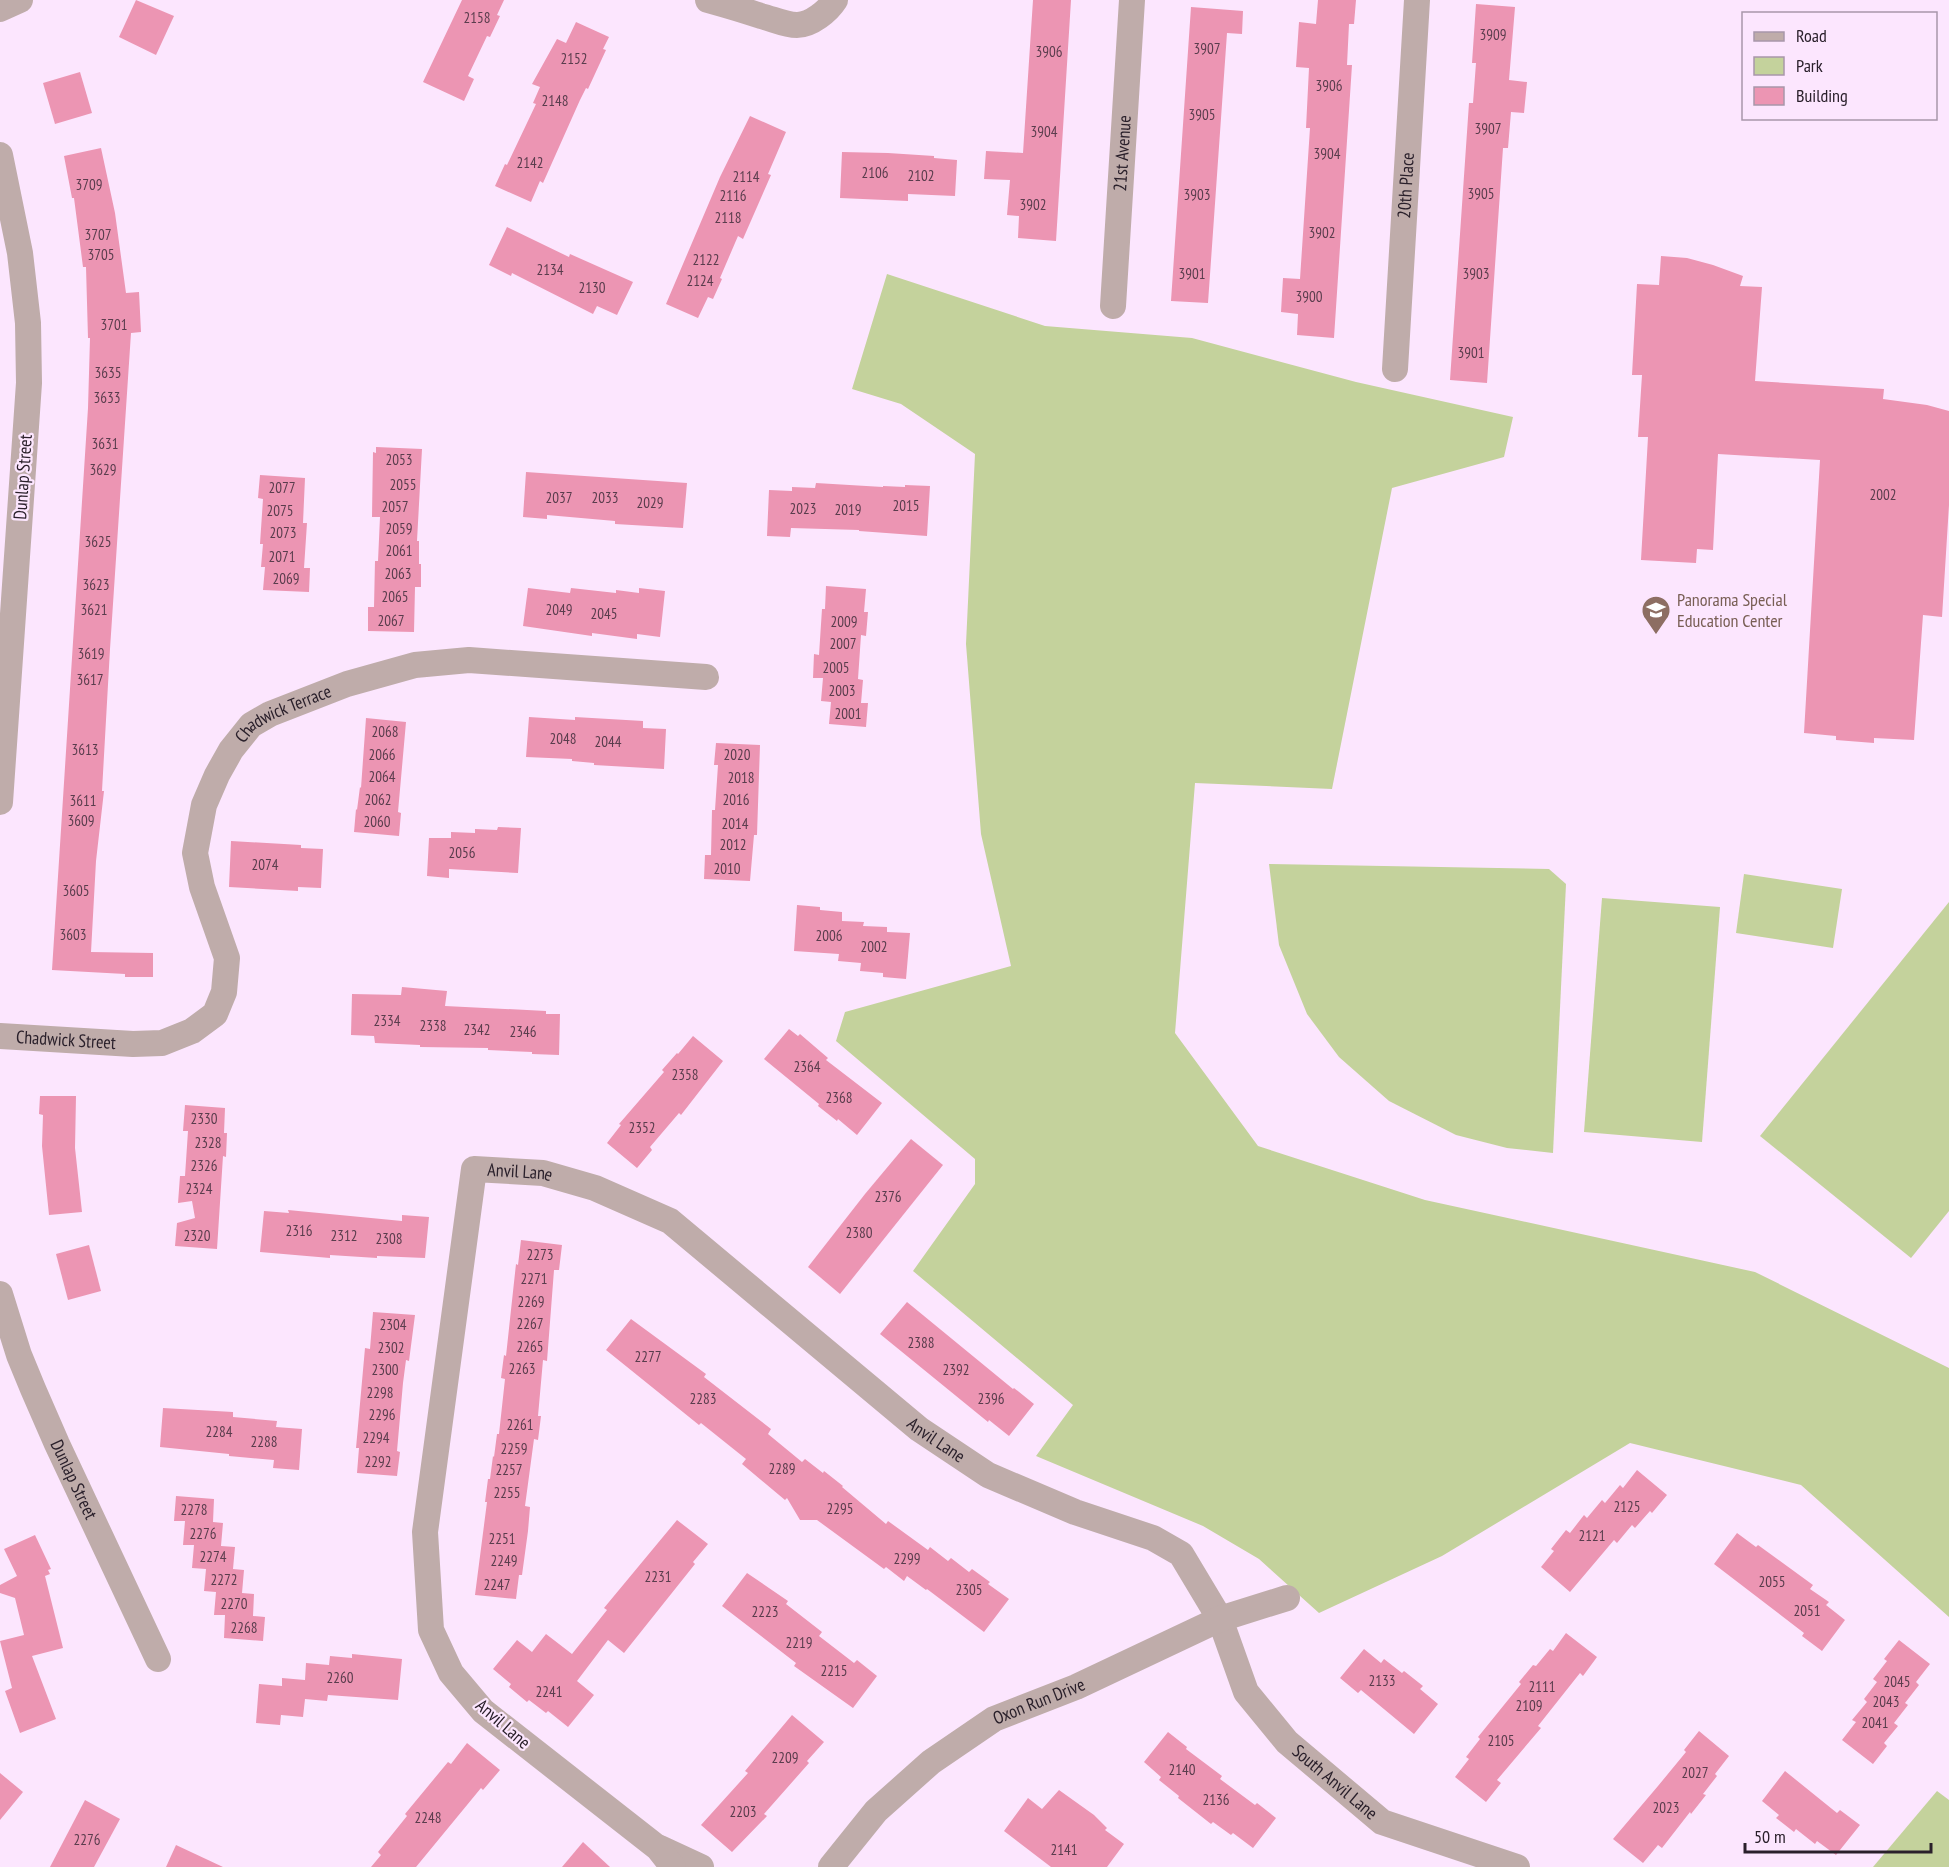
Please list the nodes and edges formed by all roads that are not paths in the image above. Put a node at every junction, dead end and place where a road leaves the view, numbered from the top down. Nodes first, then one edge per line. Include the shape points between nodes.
1 (20, 0) edge
2 (708, 0) edge
3 (835, 0) edge
4 (1132, 0) edge
5 (1417, 0) edge
6 (0, 9) edge
7 (0, 155) edge
8 (1113, 306) dead end
9 (1395, 369) dead end
10 (706, 677) dead end
11 (0, 802) edge
12 (0, 1036) edge
13 (133, 1044) joint
14 (0, 1294) edge
15 (1287, 1598) dead end
16 (1220, 1619) junction
17 (158, 1659) dead end
18 (665, 1857) edge
19 (700, 1867) edge
20 (831, 1867) edge
21 (1516, 1867) edge

1 - 6 street
2 - 3 street via 798,25 822,14
4 - 8 street, 21st Avenue
5 - 9 street, 20th Place
7 - 11 street, Dunlap Street via 21,265 28,323 29,383
10 - 13 street, Chadwick Terrace via 469,660 415,665 341,686 251,725 217,775 204,805 195,853 227,958 224,992 215,1014 192,1031 162,1043
12 - 13 street, Chadwick Street
14 - 17 street, Dunlap Street via 33,1389
15 - 16 street, Oxon Run Drive
16 - 18 street, Anvil Lane via 1181,1554 1154,1538 1075,1512 988,1475 919,1429 670,1221 595,1188 543,1173 474,1169 425,1532 431,1630 452,1673 483,1711
16 - 20 street, Oxon Run Drive via 1076,1687 994,1719 931,1762 876,1811
16 - 21 street, South Anvil Lane via 1246,1692 1287,1742 1382,1822
18 - 19 street

